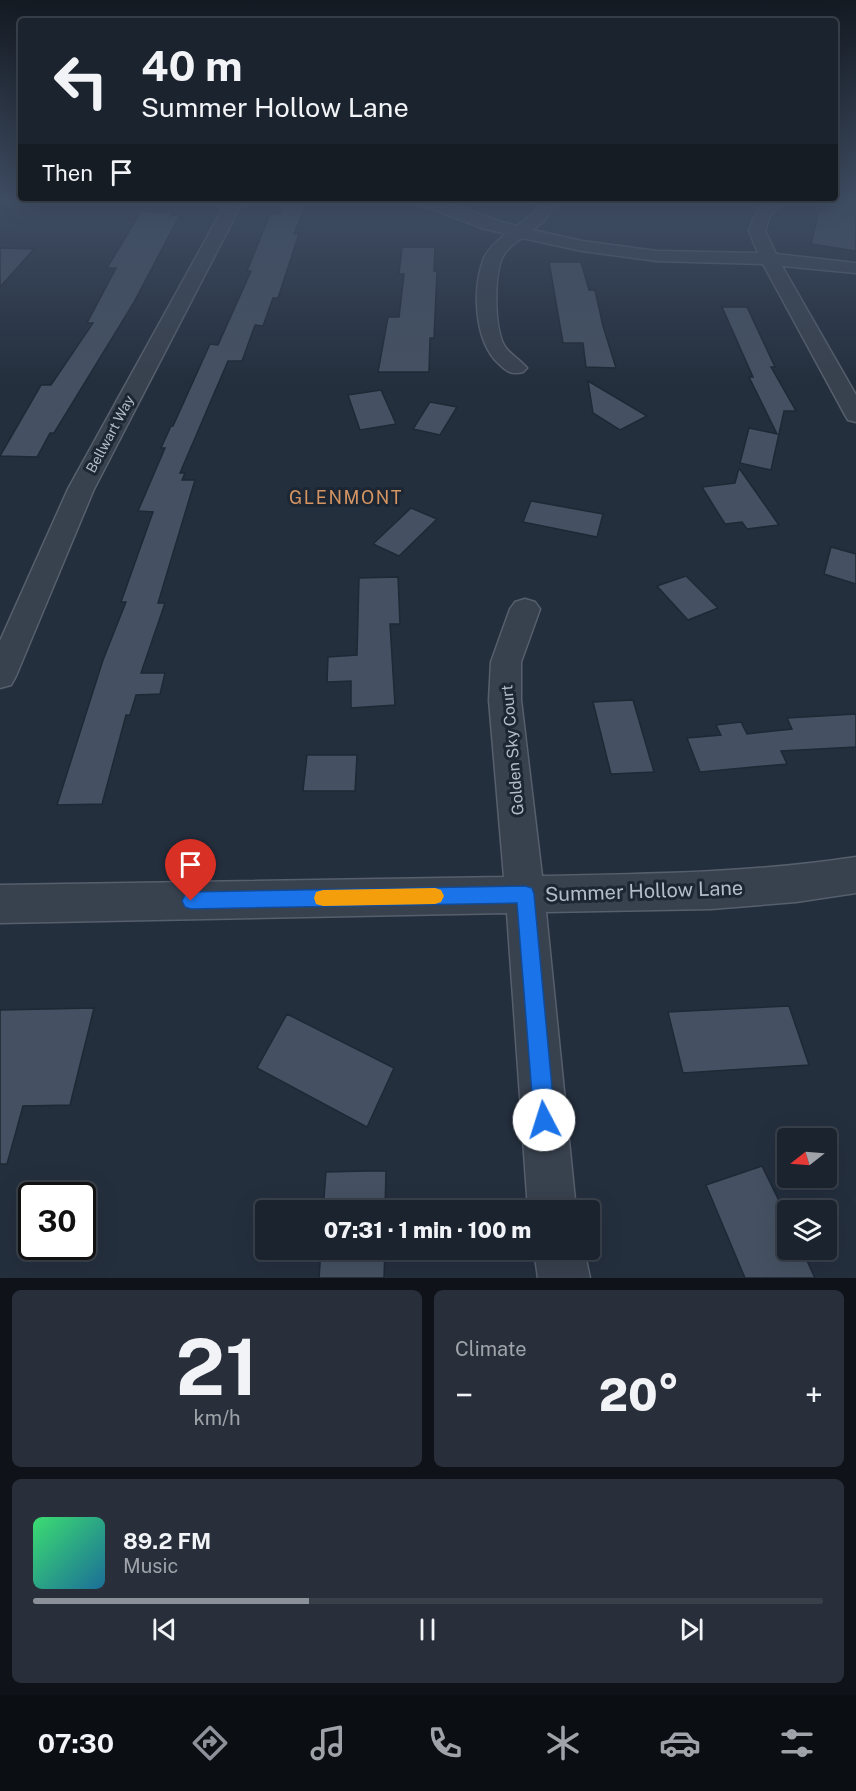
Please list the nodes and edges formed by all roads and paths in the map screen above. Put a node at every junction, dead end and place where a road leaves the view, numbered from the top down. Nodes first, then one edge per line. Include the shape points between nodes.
1 (203, 261) edge
2 (491, 261) edge
3 (770, 261) edge
4 (785, 261) edge
5 (856, 268) edge
6 (516, 368) dead end
7 (856, 416) edge
8 (525, 609) dead end
9 (0, 676) edge
10 (856, 875) edge
11 (525, 894) junction
12 (0, 904) edge
13 (551, 1200) edge
14 (561, 1260) edge
15 (564, 1278) edge

1 - 9 street, Bellwart Way via 81,489
2 - 6 street via 490,331 501,356
3 - 7 street
4 - 5 street
8 - 11 street, Golden Sky Court via 506,662 505,700
10 - 11 street, Summer Hollow Lane via 711,891
11 - 12 street, Summer Hollow Lane
11 - 13 street, Golden Sky Court
14 - 15 street

